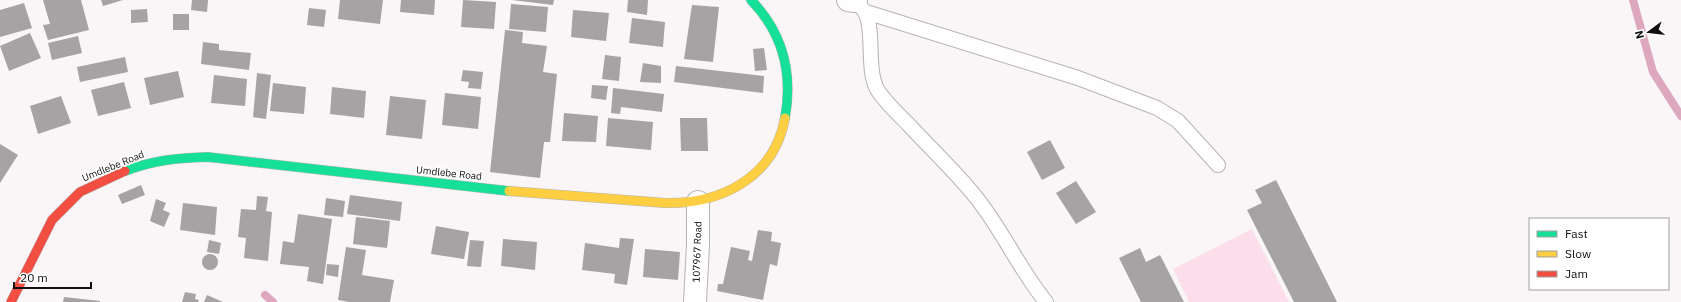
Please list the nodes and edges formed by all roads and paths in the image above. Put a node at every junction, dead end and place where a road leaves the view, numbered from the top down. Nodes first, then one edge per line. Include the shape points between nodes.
1 (760, 3) edge
2 (856, 3) edge
3 (1218, 165) dead end
4 (698, 202) junction
5 (11, 302) edge
6 (695, 302) edge
7 (1046, 302) edge

1 - 4 street, Umdlebe Road via 783,55 789,83 785,116 778,142 764,164 746,181 720,195
2 - 3 lane via 1078,78 1157,108 1178,121
2 - 7 lane via 870,32 870,58 877,89 975,196
4 - 5 street, Umdlebe Road via 686,204 576,199 216,158 180,158 147,162 80,192 52,220
4 - 6 street, 107967 Road

